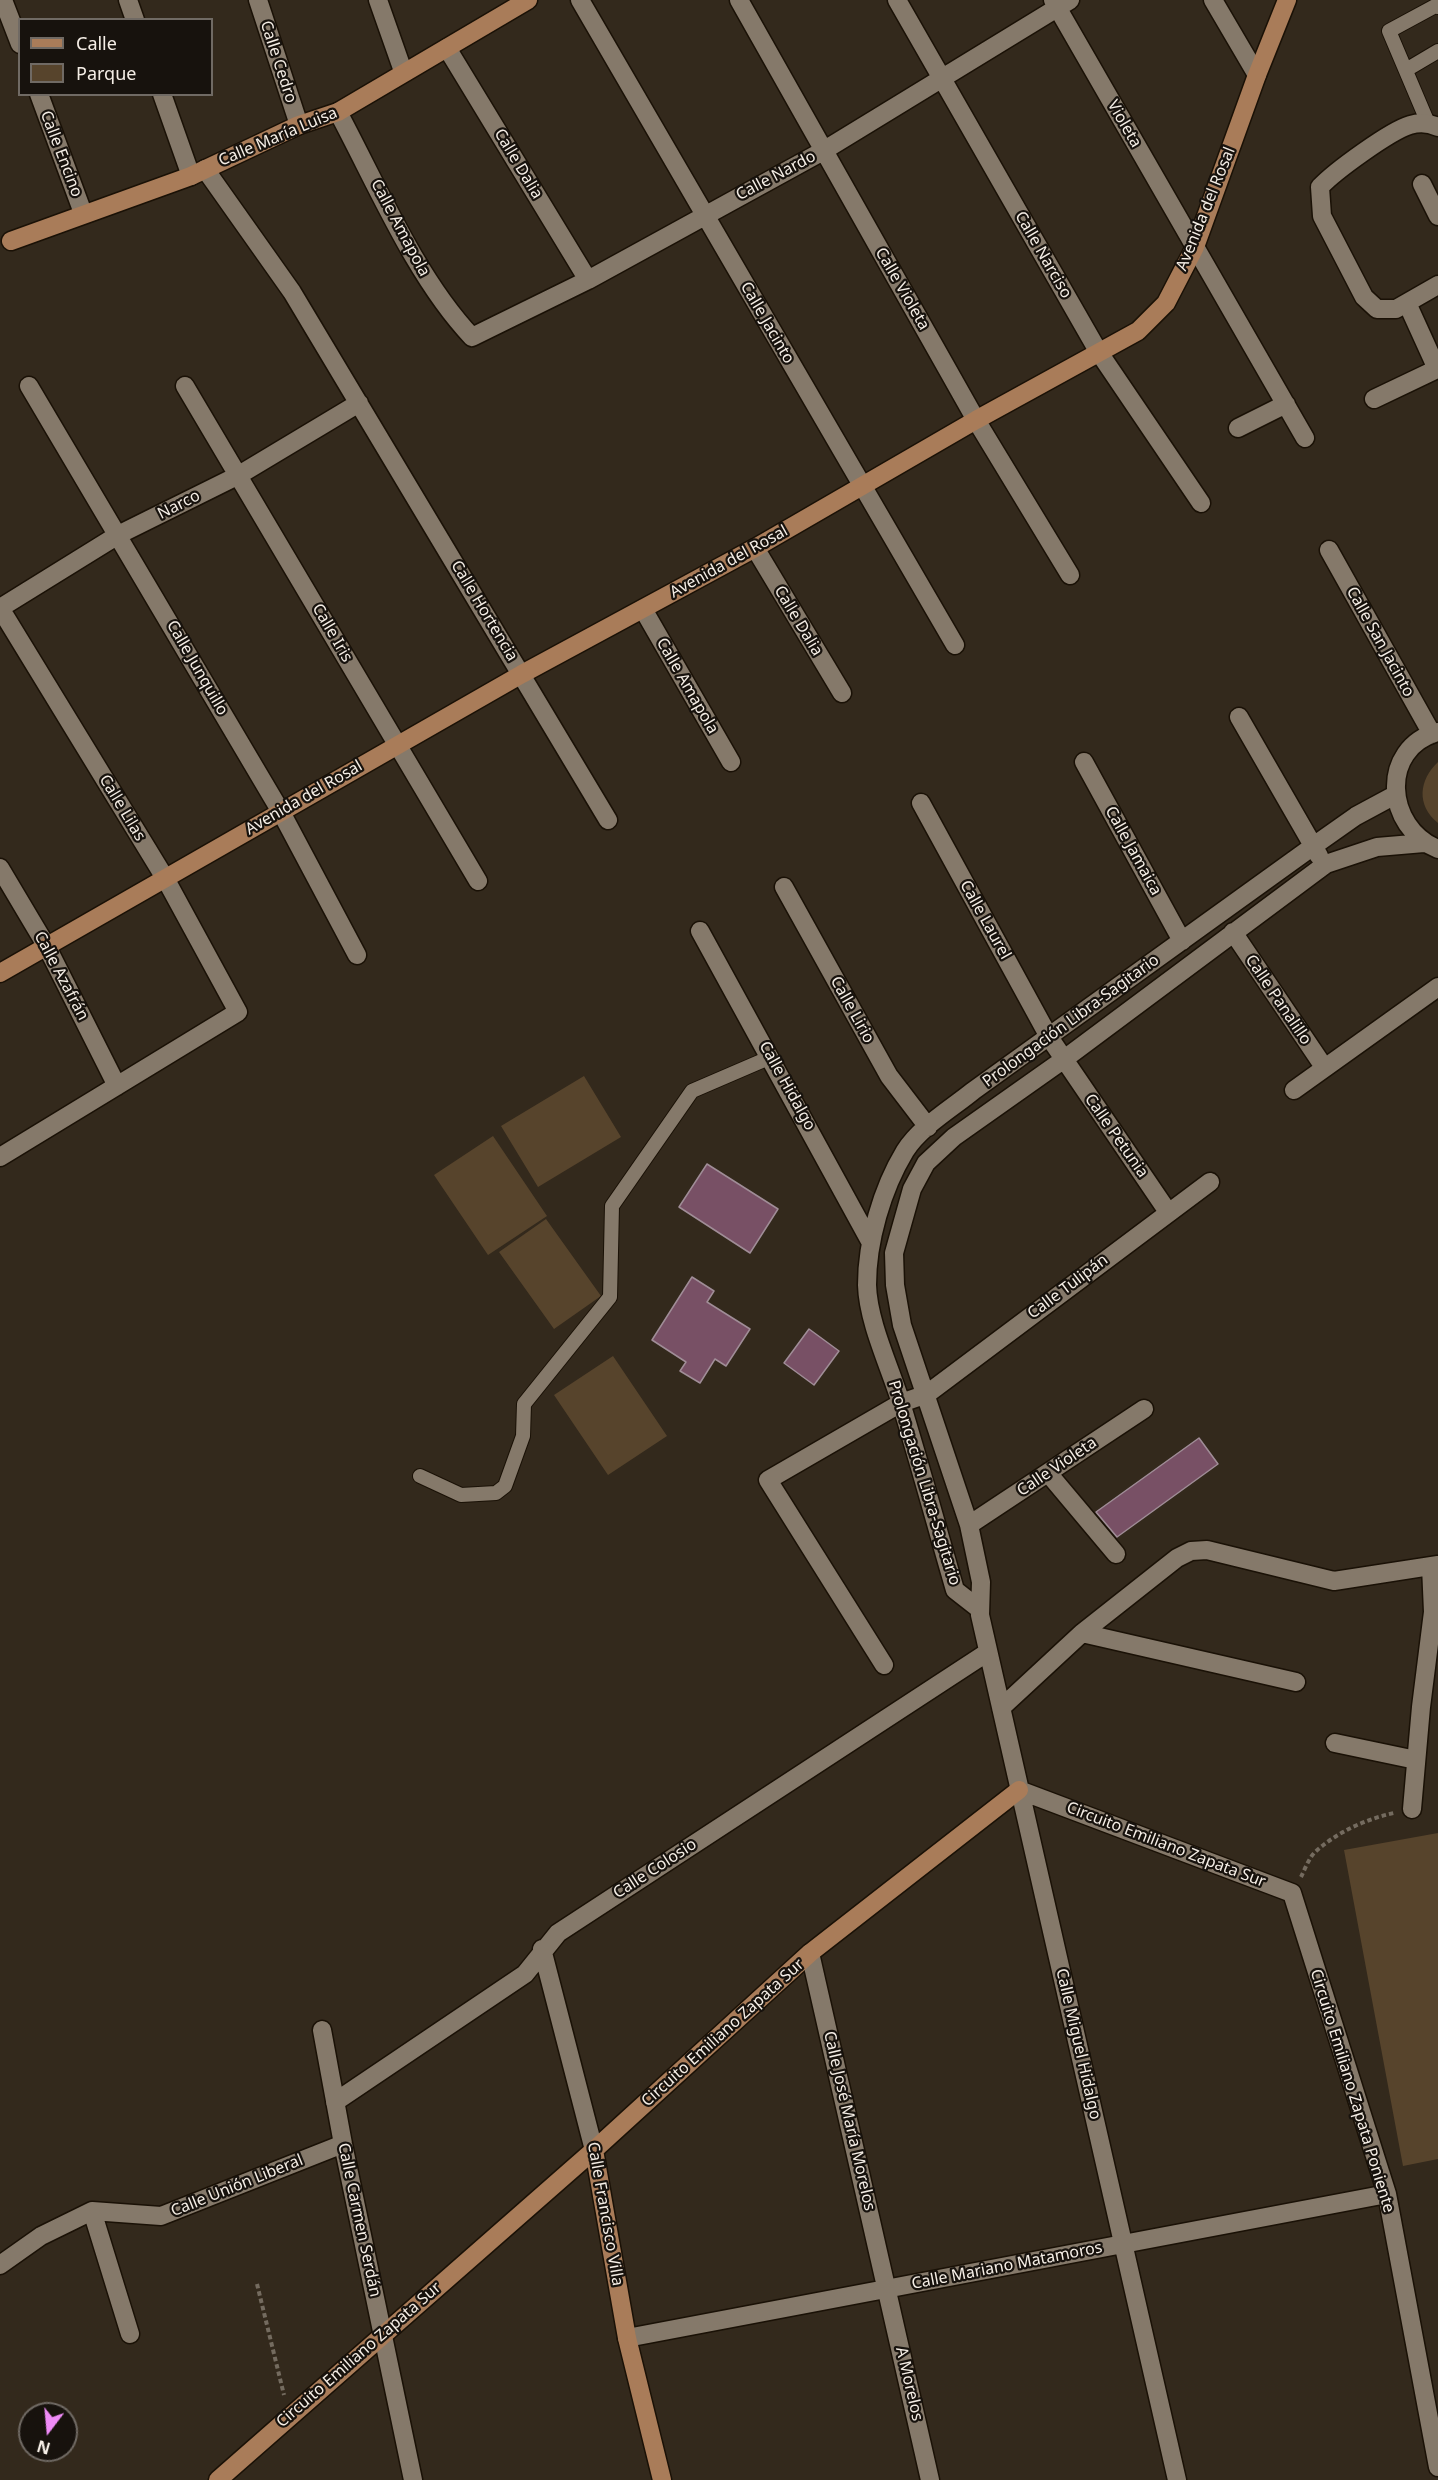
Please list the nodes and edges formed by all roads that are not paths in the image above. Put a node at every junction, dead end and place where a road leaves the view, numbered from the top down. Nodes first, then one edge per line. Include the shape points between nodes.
1 (3, 0) edge
2 (128, 0) edge
3 (258, 0) edge
4 (378, 0) edge
5 (579, 0) edge
6 (739, 0) edge
7 (897, 0) edge
8 (1212, 0) edge
9 (1287, 0) edge
10 (524, 1) edge
11 (1060, 3) edge
12 (1438, 7) edge
13 (134, 18) edge
14 (18, 39) edge
15 (447, 48) junction
16 (1438, 51) edge
17 (1406, 70) junction
18 (404, 71) junction
19 (1257, 75) junction
20 (942, 78) junction
21 (40, 96) edge
22 (163, 96) edge
23 (338, 112) junction
24 (299, 124) junction
25 (1433, 125) edge
26 (823, 151) junction
27 (198, 172) junction
28 (1422, 184) dead end
29 (83, 213) junction
30 (704, 215) junction
31 (1438, 216) edge
32 (11, 241) dead end
33 (1195, 247) junction
34 (588, 280) junction
35 (1438, 285) edge
36 (1407, 303) junction
37 (472, 337) joint
38 (1098, 351) junction
39 (29, 386) dead end
40 (185, 386) dead end
41 (1374, 399) dead end
42 (359, 403) junction
43 (1286, 404) junction
44 (976, 420) junction
45 (1238, 428) dead end
46 (1305, 438) dead end
47 (239, 475) junction
48 (861, 486) junction
49 (1201, 503) dead end
50 (118, 535) junction
51 (755, 548) junction
52 (1329, 550) dead end
53 (1070, 576) dead end
54 (0, 608) edge
55 (643, 609) junction
56 (955, 645) dead end
57 (522, 674) junction
58 (842, 693) dead end
59 (1239, 717) dead end
60 (1435, 733) edge
61 (397, 744) junction
62 (731, 762) dead end
63 (1084, 762) dead end
64 (1395, 795) junction
65 (921, 802) dead end
66 (281, 812) junction
67 (608, 820) dead end
68 (1431, 846) edge
69 (1312, 847) junction
70 (1326, 864) junction
71 (0, 868) edge
72 (165, 878) junction
73 (478, 881) dead end
74 (784, 887) dead end
75 (700, 931) dead end
76 (1233, 932) junction
77 (1182, 941) junction
78 (47, 947) junction
79 (357, 955) dead end
80 (0, 973) edge
81 (1438, 987) edge
82 (1049, 1037) junction
83 (771, 1058) junction
84 (1063, 1060) junction
85 (1324, 1067) junction
86 (117, 1086) junction
87 (1294, 1090) dead end
88 (928, 1127) junction
89 (2, 1151) edge
90 (1210, 1182) dead end
91 (1168, 1212) junction
92 (871, 1243) junction
93 (927, 1394) junction
94 (901, 1403) junction
95 (1144, 1409) dead end
96 (1048, 1473) junction
97 (420, 1476) dead end
98 (969, 1525) junction
99 (1116, 1554) dead end
100 (1434, 1566) edge
101 (978, 1608) junction
102 (1082, 1633) junction
103 (988, 1652) junction
104 (884, 1665) dead end
105 (1296, 1682) dead end
106 (1001, 1708) junction
107 (1335, 1743) dead end
108 (1416, 1760) junction
109 (1019, 1790) junction
110 (1412, 1809) road end
111 (1292, 1893) joint
112 (542, 1949) junction
113 (810, 1953) junction
114 (322, 2030) dead end
115 (335, 2102) junction
116 (343, 2144) junction
117 (594, 2150) junction
118 (1387, 2194) junction
119 (92, 2211) junction
120 (1125, 2243) junction
121 (0, 2265) edge
122 (887, 2289) junction
123 (383, 2333) junction
124 (130, 2334) dead end
125 (627, 2338) junction
126 (1438, 2466) edge
127 (218, 2480) edge
128 (413, 2480) edge
129 (662, 2480) edge
130 (930, 2480) edge
131 (1177, 2480) edge

1 - 14 street
2 - 13 street
3 - 24 street, Calle Cedro
4 - 18 street
5 - 30 street, Calle Jacinto
6 - 26 street, Calle Violeta
7 - 20 street, Calle Narciso
8 - 19 street
9 - 19 street, Avenida del Rosal
10 - 15 street, Calle María Luisa
11 - 20 street, Calle Nardo
11 - 33 street, Violeta
12 - 17 lane via 1389,31
15 - 18 street, Calle María Luisa
15 - 34 street, Calle Dalia
16 - 17 lane
17 - 25 lane
18 - 23 street, Calle María Luisa
19 - 33 street, Avenida del Rosal
20 - 26 street, Calle Nardo
20 - 38 street, Calle Narciso
21 - 29 street, Calle Encino
22 - 27 street
23 - 24 street, Calle María Luisa
23 - 37 street, Calle Amapola via 432,287
24 - 27 street, Calle María Luisa
25 - 36 street via 1409,125 1335,171 1320,187 1322,216 1364,297 1377,309 1396,309
26 - 30 street, Calle Nardo
26 - 44 street, Calle Violeta
27 - 29 street, Calle María Luisa
27 - 42 street via 292,292
28 - 31 street
29 - 32 street, Calle María Luisa
30 - 34 street, Calle Nardo
30 - 48 street, Calle Jacinto
33 - 38 street, Avenida del Rosal via 1166,303 1138,331
33 - 43 street, Violeta
34 - 37 street, Calle Nardo
35 - 36 street
36 - 41 street via 1437,369
38 - 44 street, Avenida del Rosal
38 - 49 street, Calle Narciso
39 - 50 street, Calle Junquillo
40 - 47 street, Calle Iris
42 - 47 street, Narco
42 - 57 street, Calle Hortencia
43 - 45 street
43 - 46 street, Violeta
44 - 48 street, Avenida del Rosal
44 - 53 street, Calle Violeta
47 - 50 street, Narco
47 - 61 street, Calle Iris
48 - 51 street, Avenida del Rosal
48 - 56 street, Calle Jacinto
50 - 54 street, Narco
50 - 66 street, Calle Junquillo
51 - 55 street, Avenida del Rosal
51 - 58 street, Calle Dalia
52 - 60 street, Calle San Jacinto
54 - 72 street, Calle Lilas
55 - 57 street, Avenida del Rosal
55 - 62 street, Calle Amapola
57 - 61 street, Avenida del Rosal
57 - 67 street, Calle Hortencia
59 - 69 street
60 - 64 street via 1416,744 1404,758
61 - 66 street, Avenida del Rosal
61 - 73 street, Calle Iris
63 - 77 street, Calle Jamaica
64 - 68 street via 1409,831
64 - 69 street, Prolongación Libra-Sagitario
65 - 82 street, Calle Laurel
66 - 72 street, Avenida del Rosal
66 - 79 street, Calle Junquillo
68 - 70 street, Prolongación Libra-Sagitario via 1377,847
69 - 70 street
69 - 77 street, Prolongación Libra-Sagitario
70 - 76 street, Prolongación Libra-Sagitario
71 - 78 street, Calle Azafrán
72 - 78 street, Avenida del Rosal
72 - 86 street, Calle Lilas via 238,1012
74 - 88 street, Calle Lirio via 890,1076
75 - 83 street, Calle Hidalgo
76 - 84 street, Prolongación Libra-Sagitario
76 - 85 street, Calle Panalillo
77 - 82 street, Prolongación Libra-Sagitario
78 - 80 street, Avenida del Rosal
78 - 86 street, Calle Azafrán
81 - 85 street
82 - 84 street, Calle Laurel
82 - 88 street, Prolongación Libra-Sagitario
83 - 92 street, Calle Hidalgo
83 - 97 lane via 692,1091 612,1206 610,1297 524,1404 523,1436 505,1486 496,1493 461,1495
84 - 91 street, Calle Petunia
84 - 93 street, Prolongación Libra-Sagitario via 954,1137 926,1163 912,1189 894,1253 895,1285 902,1325
85 - 87 street
86 - 89 street
88 - 92 street, Prolongación Libra-Sagitario via 906,1150
90 - 91 street, Calle Tulipán
91 - 93 street, Calle Tulipán
92 - 94 street, Prolongación Libra-Sagitario via 867,1287 877,1332
93 - 94 street, Calle Tulipán
93 - 98 street, Prolongación Libra-Sagitario
94 - 101 street, Prolongación Libra-Sagitario via 955,1590
94 - 104 street, Calle Tulipán via 768,1480
95 - 96 street, Calle Violeta
96 - 98 street, Calle Violeta
96 - 99 street
98 - 101 street, Prolongación Libra-Sagitario via 981,1582
100 - 102 street via 1334,1581 1207,1550 1191,1551
100 - 108 street via 1433,1612
101 - 103 street, Calle Miguel Hidalgo
102 - 105 street
102 - 106 street
103 - 106 street, Calle Miguel Hidalgo
103 - 112 street, Calle Colosio via 558,1933
106 - 109 street, Calle Miguel Hidalgo
107 - 108 street
108 - 110 street
109 - 111 street, Circuito Emiliano Zapata Sur
109 - 113 street, Circuito Emiliano Zapata Sur
109 - 120 street, Calle Miguel Hidalgo
111 - 118 street, Circuito Emiliano Zapata Poniente
112 - 115 street, Calle Colosio via 525,1974
112 - 117 street, Calle Francisco Villa
113 - 117 street, Circuito Emiliano Zapata Sur
113 - 122 street, Calle José María Morelos
114 - 115 street, Calle Carmen Serdán
115 - 116 street, Calle Carmen Serdán
116 - 119 street, Calle Unión Liberal via 160,2216
116 - 123 street, Calle Carmen Serdán
117 - 123 street, Circuito Emiliano Zapata Sur
117 - 125 street, Calle Francisco Villa
118 - 120 street, Calle Mariano Matamoros
118 - 126 street, Circuito Emiliano Zapata Poniente
119 - 121 street via 41,2236
119 - 124 street
120 - 122 street, Calle Mariano Matamoros
120 - 131 street, Calle Miguel Hidalgo
122 - 125 street, Calle Mariano Matamoros
122 - 130 street, A Morelos
123 - 127 street, Circuito Emiliano Zapata Sur
123 - 128 street, Calle Carmen Serdán
125 - 129 street, Calle Francisco Villa

